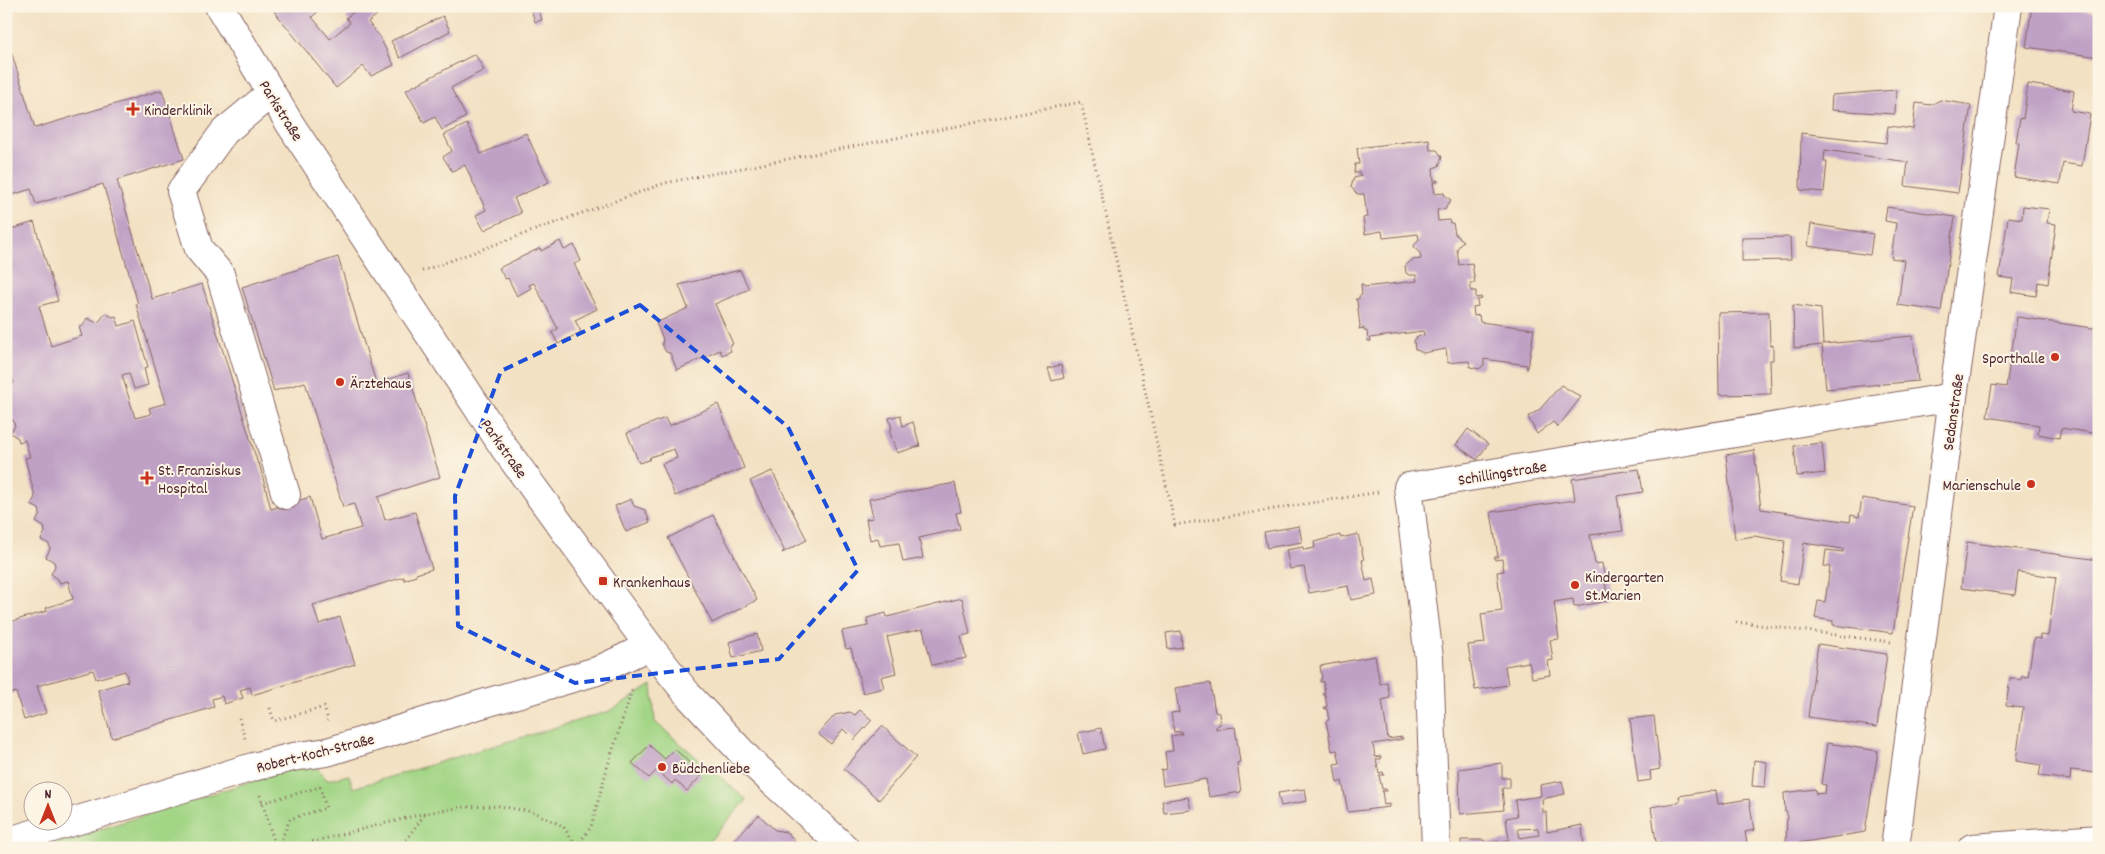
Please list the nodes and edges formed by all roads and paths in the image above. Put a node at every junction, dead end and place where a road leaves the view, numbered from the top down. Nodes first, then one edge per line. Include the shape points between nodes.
1 (218, 6) edge
2 (2008, 6) edge
3 (271, 93) junction
4 (394, 282) junction
5 (1953, 397) junction
6 (1408, 488) junction
7 (286, 495) dead end
8 (1736, 622) dead end
9 (649, 646) junction
10 (1921, 646) junction
11 (270, 708) dead end
12 (239, 718) dead end
13 (319, 723) dead end
14 (245, 739) dead end
15 (262, 803) dead end
16 (265, 810) dead end
17 (426, 814) junction
18 (2099, 839) edge
19 (6, 842) edge
20 (577, 847) edge
21 (277, 848) edge
22 (288, 848) edge
23 (400, 848) edge
24 (845, 848) edge
25 (1436, 848) edge
26 (1895, 848) edge
27 (1972, 848) edge

1 - 3 street, Parkstraße
2 - 5 street, Sedanstraße
3 - 4 street, Parkstraße
3 - 7 street via 224,132 181,191 199,249 220,274
4 - 6 path via 665,183 1081,102 1175,525
4 - 9 street, Parkstraße via 505,449
5 - 6 street, Schillingstraße
5 - 10 street, Sedanstraße
6 - 25 street via 1429,658
8 - 10 path
9 - 19 street, Robert-Koch-Straße via 597,671 327,752 253,767
9 - 20 path via 623,716 591,827
9 - 24 street, Parkstraße via 689,696 750,761
10 - 26 street, Sedanstraße
11 - 13 path via 274,721 324,707 328,720
12 - 14 path
15 - 21 path via 320,787 326,808 290,819
16 - 21 path
17 - 20 path via 464,807 499,806 533,812 563,826
17 - 22 path
17 - 23 path
18 - 27 street

